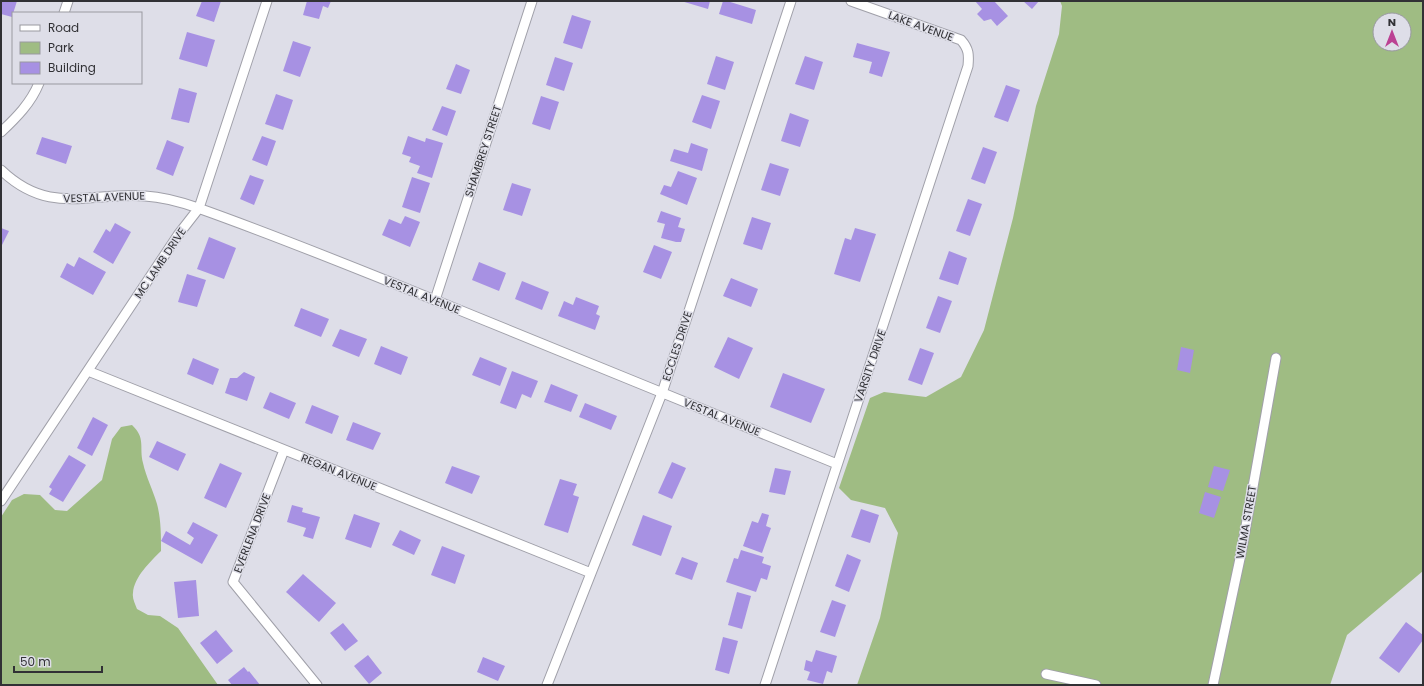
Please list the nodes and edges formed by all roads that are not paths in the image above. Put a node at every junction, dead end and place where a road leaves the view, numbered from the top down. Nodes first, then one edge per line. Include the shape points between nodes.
1 (68, 1) edge
2 (267, 1) edge
3 (532, 1) edge
4 (791, 1) edge
5 (851, 1) edge
6 (64, 12) edge
7 (966, 46) joint
8 (38, 84) edge
9 (1, 132) edge
10 (1, 170) edge
11 (199, 208) junction
12 (435, 300) junction
13 (1276, 358) dead end
14 (88, 371) junction
15 (662, 393) junction
16 (284, 450) junction
17 (836, 464) junction
18 (1, 501) edge
19 (591, 573) junction
20 (1046, 674) dead end
21 (317, 685) edge
22 (546, 685) edge
23 (765, 685) edge
24 (1096, 685) edge
25 (1213, 685) edge

1 - 6 street
2 - 11 street, MC LAMB DRIVE
3 - 12 street, SHAMBREY STREET
4 - 15 street, ECCLES DRIVE
5 - 7 street, LAKE AVENUE via 961,40
7 - 17 street, VARSITY DRIVE via 970,54 966,77
8 - 9 street via 19,115
10 - 11 street, VESTAL AVENUE via 12,180 40,195 72,199 145,196 176,200
11 - 12 street, VESTAL AVENUE
11 - 14 street, MC LAMB DRIVE via 178,235
12 - 15 street, VESTAL AVENUE
13 - 25 street, WILMA STREET via 1241,554
14 - 16 street, REGAN AVENUE
14 - 18 street, MC LAMB DRIVE
15 - 17 street, VESTAL AVENUE
15 - 19 street, ECCLES DRIVE
16 - 19 street, REGAN AVENUE
16 - 21 street, EVERLENA DRIVE via 233,582
17 - 23 street, VARSITY DRIVE
19 - 22 street, ECCLES DRIVE
20 - 24 street

